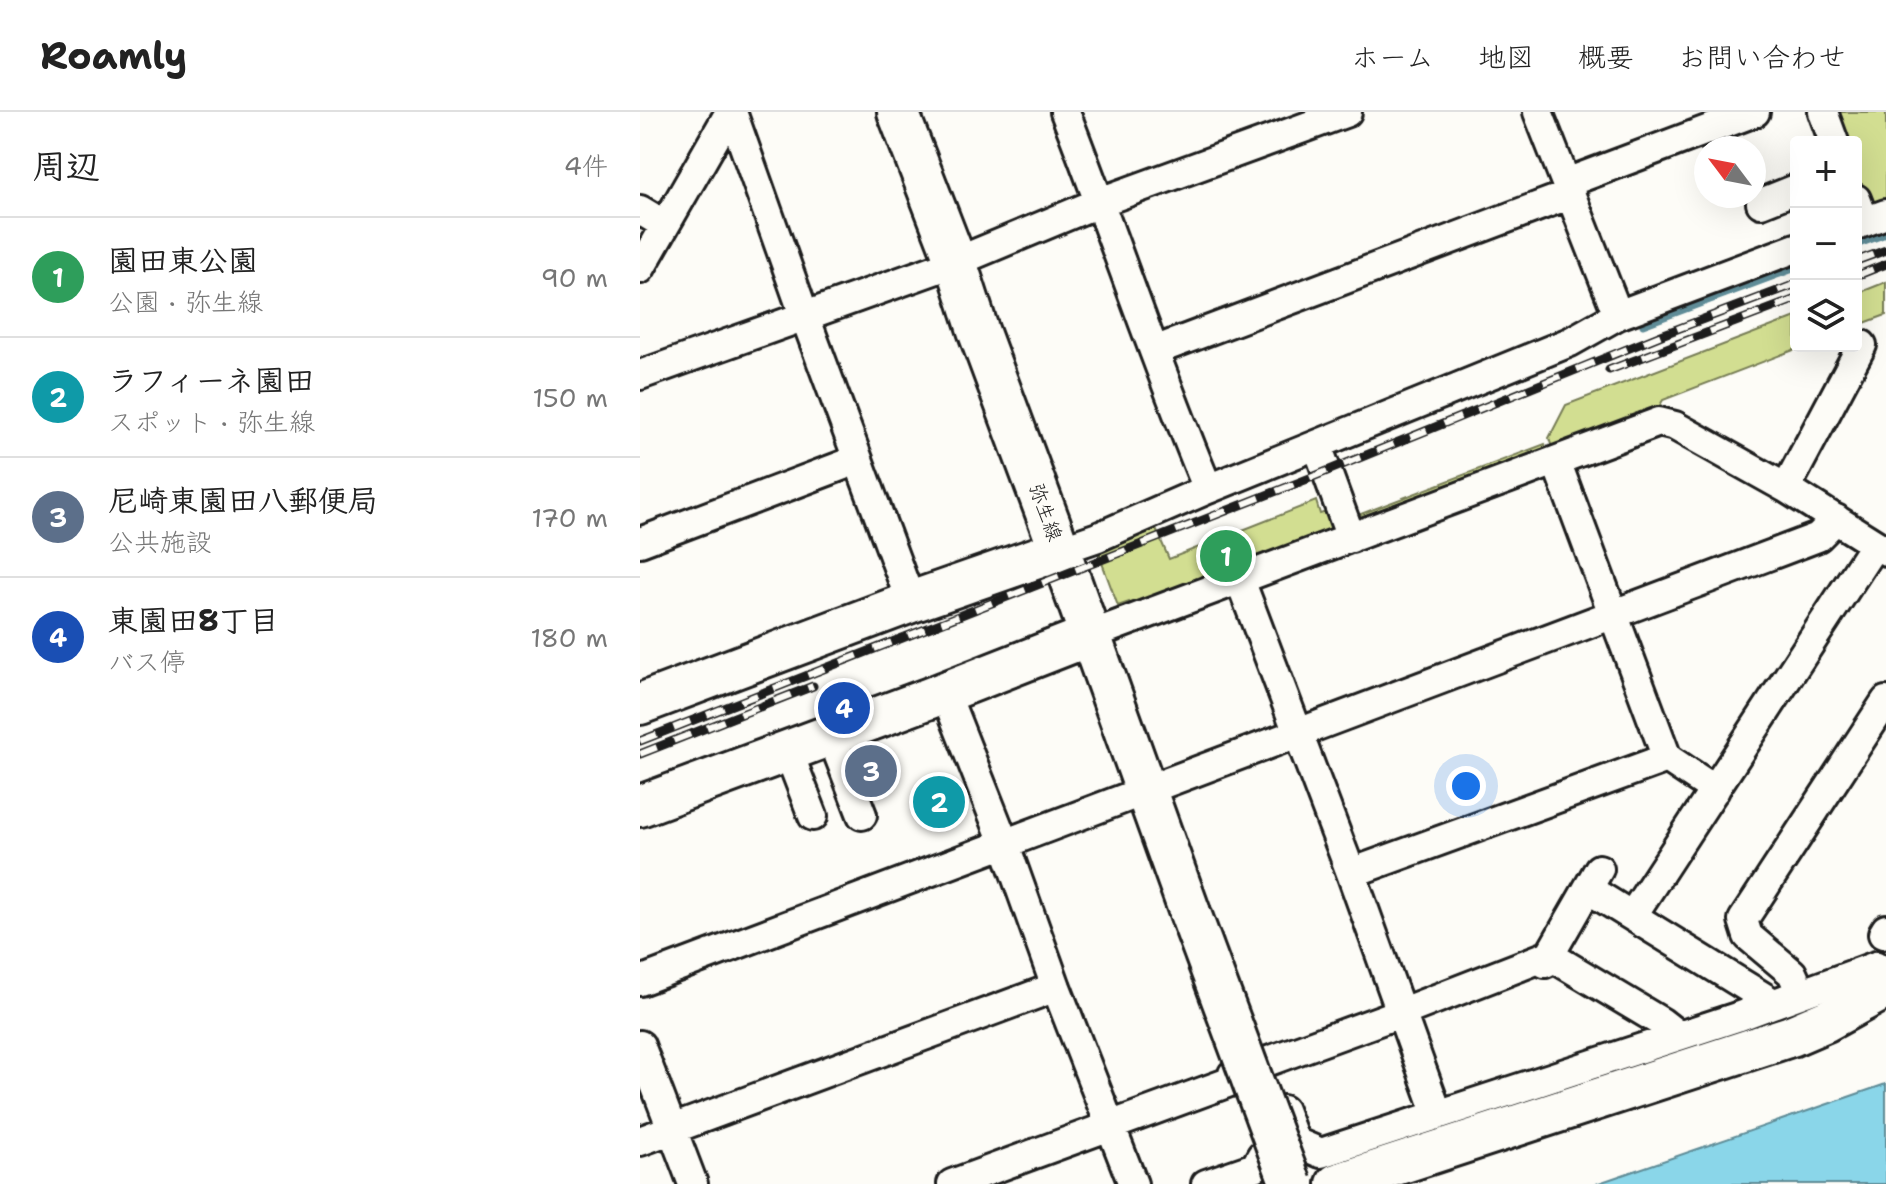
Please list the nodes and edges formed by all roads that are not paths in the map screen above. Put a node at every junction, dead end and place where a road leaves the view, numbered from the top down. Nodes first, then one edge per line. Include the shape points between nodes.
1 (731, 112) edge
2 (898, 112) edge
3 (1065, 112) edge
4 (1347, 112) edge
5 (1538, 112) edge
6 (1755, 112) edge
7 (1823, 112) edge
8 (1832, 136) edge
9 (1568, 188) junction
10 (1790, 191) edge
11 (1766, 201) edge
12 (1100, 202) junction
13 (640, 210) edge
14 (665, 225) junction
15 (1790, 250) edge
16 (956, 262) junction
17 (640, 269) edge
18 (1618, 315) junction
19 (805, 317) junction
20 (1154, 351) junction
21 (1858, 352) edge
22 (640, 375) edge
23 (1317, 445) junction
24 (857, 460) junction
25 (1556, 461) junction
26 (1786, 488) junction
27 (1208, 489) junction
28 (1836, 519) junction
29 (1351, 538) junction
30 (640, 542) edge
31 (1880, 547) edge
32 (1060, 550) junction
33 (1240, 580) junction
34 (911, 602) junction
35 (1615, 615) junction
36 (1091, 635) junction
37 (945, 693) junction
38 (1886, 701) edge
39 (640, 704) edge
40 (1297, 734) junction
41 (831, 735) junction
42 (788, 751) junction
43 (1667, 758) junction
44 (1715, 790) junction
45 (1146, 792) junction
46 (640, 806) edge
47 (862, 815) dead end
48 (813, 816) dead end
49 (1005, 845) junction
50 (1170, 860) junction
51 (1351, 873) junction
52 (1632, 916) junction
53 (1547, 959) junction
54 (1886, 977) edge
55 (640, 981) edge
56 (1056, 987) junction
57 (1886, 988) edge
58 (1801, 993) junction
59 (1773, 1003) junction
60 (1400, 1013) junction
61 (1679, 1036) junction
62 (640, 1045) edge
63 (1265, 1063) junction
64 (1234, 1077) junction
65 (1438, 1115) junction
66 (1111, 1125) junction
67 (673, 1128) junction
68 (640, 1141) edge
69 (1295, 1142) junction
70 (1262, 1155) junction
71 (693, 1184) edge
72 (952, 1184) edge
73 (1133, 1184) edge
74 (1206, 1184) edge
75 (1274, 1184) edge
76 (1291, 1184) edge
77 (1337, 1184) edge

1 - 14 street
1 - 19 street
2 - 16 street, 弥生線
3 - 12 street
4 - 12 street
5 - 9 street
6 - 9 street
7 - 8 street
9 - 18 street
9 - 20 street
10 - 11 street
12 - 16 street
12 - 20 street
13 - 14 street
14 - 17 street
15 - 18 street
16 - 19 street
16 - 32 street, 弥生線
18 - 23 street via 1570,342
19 - 22 street
19 - 24 street
20 - 27 street
21 - 26 street
23 - 27 street
23 - 29 street
24 - 30 street
24 - 34 street
25 - 26 street via 1666,422
25 - 29 street
25 - 35 street
26 - 28 street
27 - 32 street
28 - 31 street
28 - 35 street via 1818,537
29 - 33 street
31 - 44 street
32 - 34 street
32 - 36 street, 弥生線
33 - 36 street
33 - 40 street
34 - 39 street
35 - 40 street
35 - 43 street
36 - 37 street
36 - 45 street, 弥生線
37 - 41 street
37 - 49 street
38 - 58 street via 1743,920 1748,936 1792,973
40 - 45 street
40 - 51 street
41 - 42 street
41 - 47 street
42 - 46 street
42 - 48 street
43 - 44 street
43 - 51 street
44 - 52 street
45 - 49 street
45 - 50 street, 弥生線
49 - 55 street
49 - 56 street
50 - 63 street via 1208,918
50 - 64 street via 1179,938
50 - 76 street, 弥生線, bridge
51 - 60 street
52 - 53 street via 1594,879
52 - 59 street
53 - 60 street
53 - 61 street
54 - 58 street via 1876,966
56 - 66 street
56 - 67 street
57 - 77 street via 1791,1036
58 - 59 street
59 - 61 street
60 - 63 street
60 - 65 street
61 - 65 street
62 - 67 street
63 - 64 street
63 - 69 street
64 - 66 street
64 - 70 street
65 - 69 street via 1321,1153
66 - 72 street
66 - 73 street
67 - 68 street
67 - 71 street
69 - 70 street
70 - 74 street via 1255,1167
70 - 75 street

